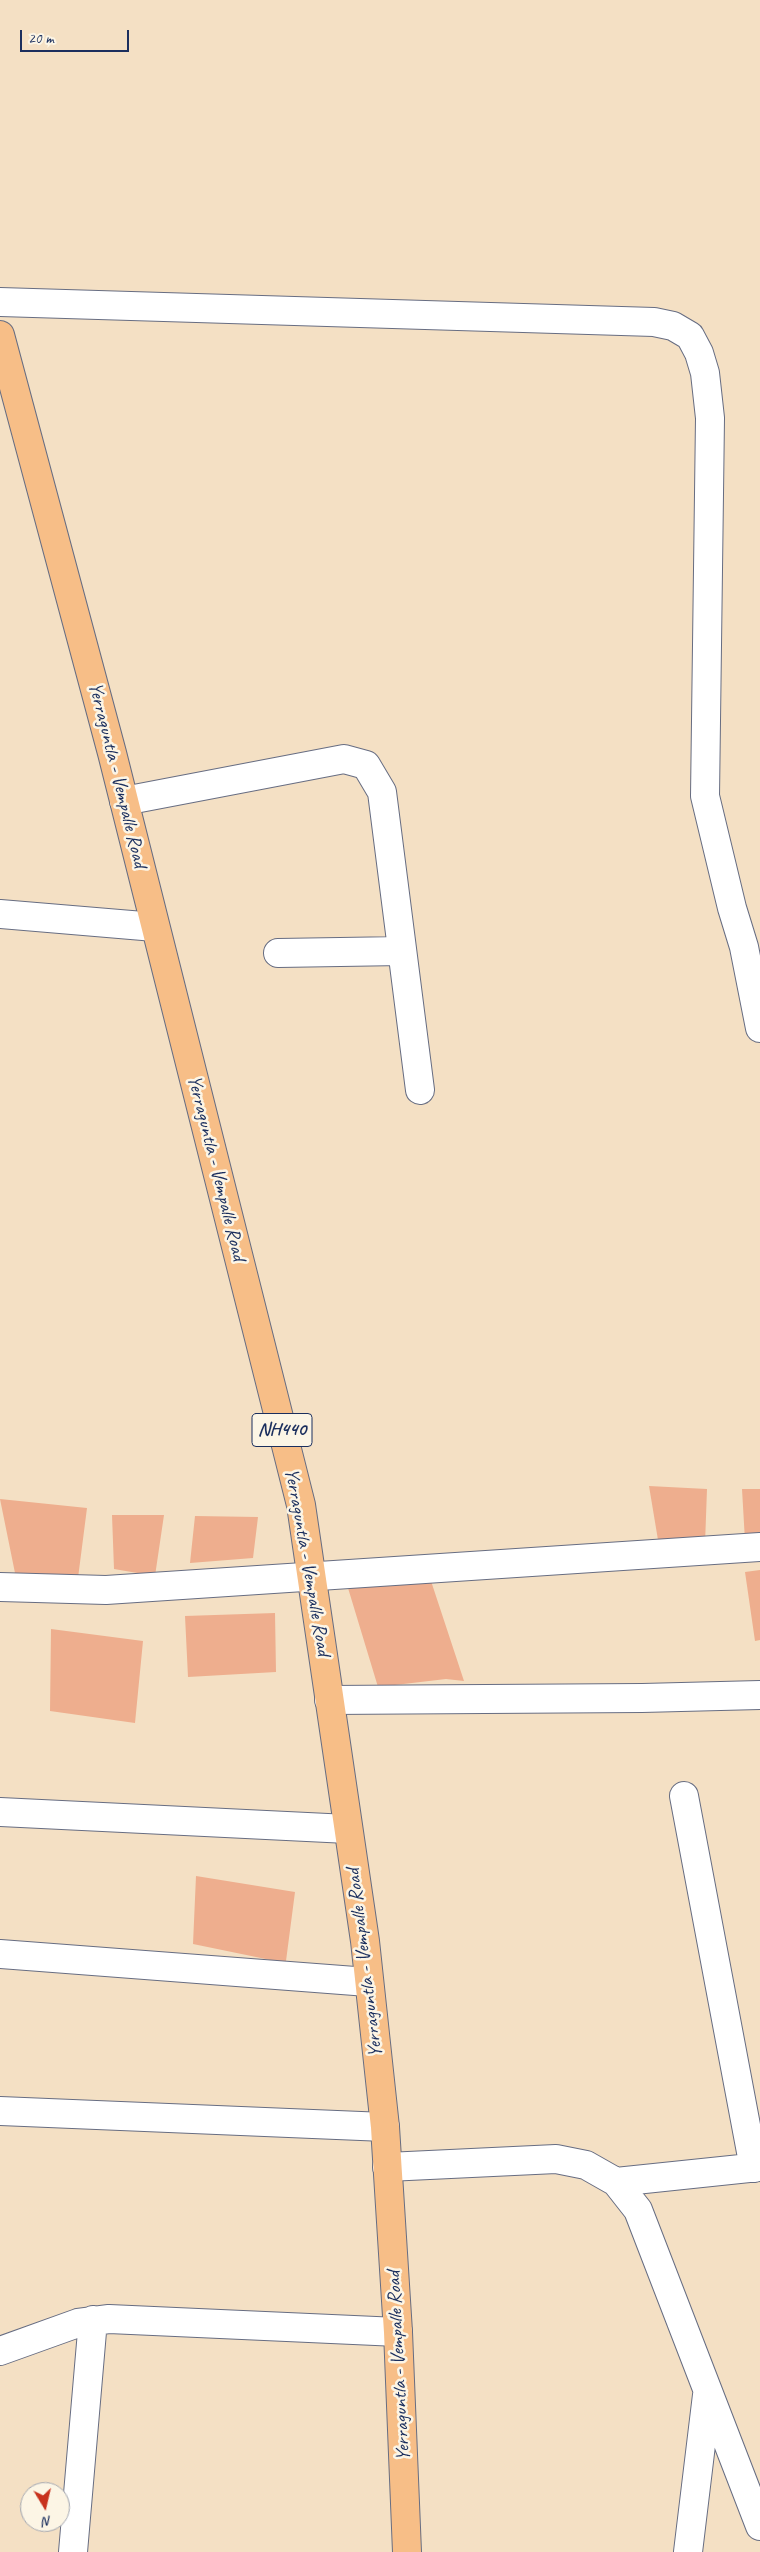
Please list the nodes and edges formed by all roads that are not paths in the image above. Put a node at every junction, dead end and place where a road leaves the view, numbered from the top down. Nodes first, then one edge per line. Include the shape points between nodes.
1 (0, 302) edge
2 (0, 335) edge
3 (124, 801) junction
4 (0, 914) edge
5 (156, 927) junction
6 (752, 947) edge
7 (402, 952) junction
8 (278, 953) dead end
9 (760, 1028) edge
10 (420, 1090) dead end
11 (760, 1547) edge
12 (312, 1576) junction
13 (0, 1587) edge
14 (760, 1695) edge
15 (329, 1700) junction
16 (684, 1796) dead end
17 (0, 1812) edge
18 (348, 1829) junction
19 (0, 1954) edge
20 (368, 1982) junction
21 (0, 2111) edge
22 (385, 2127) junction
23 (387, 2167) junction
24 (757, 2167) edge
25 (616, 2182) junction
26 (93, 2320) junction
27 (398, 2332) junction
28 (0, 2351) edge
29 (708, 2390) junction
30 (760, 2526) edge
31 (73, 2552) edge
32 (407, 2552) edge
33 (688, 2552) edge

1 - 6 street via 654,322 673,326 690,336 705,373 710,418 705,796 732,908
2 - 3 highway, Yerraguntla - Vempalle Road / NH440
3 - 5 highway, Yerraguntla - Vempalle Road / NH440
3 - 7 street via 344,759 366,765 382,792
4 - 5 street
5 - 12 highway, Yerraguntla - Vempalle Road / NH440 via 302,1505
6 - 9 street
7 - 8 street
7 - 10 street
11 - 12 street
12 - 13 street via 106,1590
12 - 15 highway, Yerraguntla - Vempalle Road / NH440
14 - 15 street
15 - 18 highway, Yerraguntla - Vempalle Road / NH440
16 - 24 street
17 - 18 street
18 - 20 highway, Yerraguntla - Vempalle Road / NH440
19 - 20 street
20 - 22 highway, Yerraguntla - Vempalle Road / NH440
21 - 22 street
22 - 23 highway, Yerraguntla - Vempalle Road / NH440
23 - 25 street via 556,2159 586,2166
23 - 27 highway, Yerraguntla - Vempalle Road / NH440
24 - 25 street
25 - 29 street via 638,2210
26 - 27 street
26 - 28 street
26 - 31 street
27 - 32 highway, Yerraguntla - Vempalle Road / NH440
29 - 30 street
29 - 33 street

